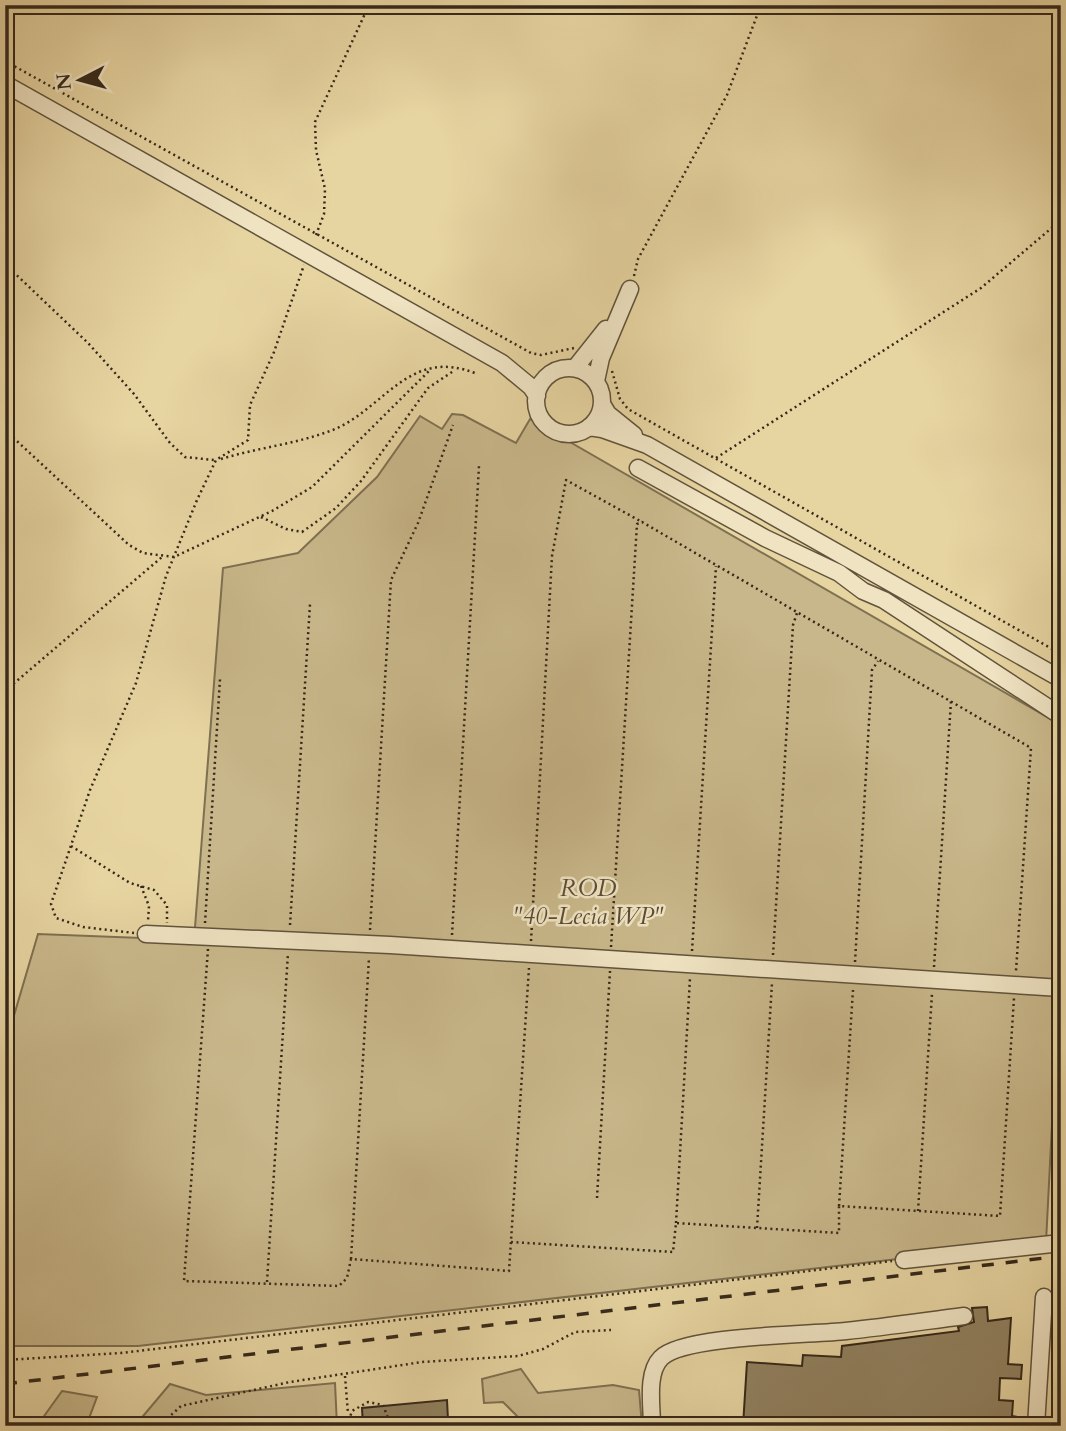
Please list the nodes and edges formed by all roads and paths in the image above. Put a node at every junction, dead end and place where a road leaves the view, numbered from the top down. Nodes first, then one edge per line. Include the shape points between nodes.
1 (369, 5) edge
2 (761, 5) edge
3 (5, 61) edge
4 (5, 84) edge
5 (1061, 220) edge
6 (316, 234) junction
7 (308, 255) junction
8 (5, 264) edge
9 (630, 289) joint
10 (595, 355) junction
11 (502, 363) junction
12 (433, 368) junction
13 (458, 368) junction
14 (575, 368) junction
15 (477, 374) dead end
16 (548, 376) junction
17 (596, 381) junction
18 (537, 396) junction
19 (602, 404) junction
20 (453, 425) dead end
21 (589, 427) junction
22 (5, 430) edge
23 (647, 445) junction
24 (714, 458) junction
25 (216, 460) junction
26 (479, 466) dead end
27 (638, 468) dead end
28 (261, 517) junction
29 (642, 522) junction
30 (163, 556) junction
31 (174, 557) junction
32 (716, 566) junction
33 (797, 613) junction
34 (977, 630) junction
35 (1061, 654) edge
36 (964, 655) junction
37 (877, 661) junction
38 (220, 679) dead end
39 (1061, 679) edge
40 (5, 691) edge
41 (951, 701) junction
42 (1061, 716) edge
43 (71, 846) junction
44 (141, 886) junction
45 (139, 933) junction
46 (208, 937) junction
47 (369, 944) junction
48 (452, 949) junction
49 (530, 954) junction
50 (610, 959) junction
51 (691, 964) junction
52 (772, 969) junction
53 (854, 975) junction
54 (933, 980) junction
55 (1015, 985) junction
56 (1061, 988) edge
57 (597, 1198) dead end
58 (839, 1206) junction
59 (918, 1211) junction
60 (676, 1223) junction
61 (757, 1228) junction
62 (511, 1242) junction
63 (1061, 1243) edge
64 (351, 1259) junction
65 (904, 1260) joint
66 (1044, 1297) dead end
67 (964, 1317) dead end
68 (611, 1330) dead end
69 (5, 1360) edge
70 (345, 1376) junction
71 (349, 1416) junction
72 (159, 1426) edge
73 (347, 1426) edge
74 (391, 1426) edge
75 (652, 1426) edge
76 (1036, 1426) edge

1 - 6 path via 315,122 325,189 324,214
2 - 9 path via 727,96 638,259
3 - 6 path
4 - 7 street
5 - 24 path via 981,288
6 - 10 path via 531,354 580,347
7 - 11 street
7 - 25 path via 250,405 248,440
8 - 25 path via 88,343 185,457
9 - 10 street
10 - 14 street
10 - 17 street
10 - 24 path via 610,363 620,399 628,409
11 - 16 street
11 - 18 street
12 - 13 path
12 - 25 path via 407,376 333,430
12 - 28 path via 312,486
13 - 15 path
13 - 28 path via 428,388 361,481 335,508 302,532
14 - 16 street
14 - 17 street
16 - 18 street
17 - 19 street
18 - 21 street via 540,416 550,427 571,434
19 - 21 street
19 - 23 street
20 - 47 path via 418,523 391,580
21 - 23 street
22 - 30 path via 129,545
23 - 34 street
24 - 35 path
25 - 31 path
26 - 48 path
27 - 36 street via 839,573
28 - 31 path
29 - 32 path
29 - 49 path via 566,480 552,556
29 - 50 path via 637,524
30 - 31 path
30 - 40 path
31 - 43 path via 136,683
32 - 33 path
32 - 51 path
33 - 37 path
33 - 52 path
34 - 36 street
34 - 39 street
36 - 42 street
37 - 41 path
37 - 53 path via 872,670
38 - 46 path via 204,926
41 - 54 path
41 - 55 path via 1031,748
43 - 44 path
43 - 45 path via 51,904 56,918 83,927
44 - 45 path via 151,914
44 - 45 path via 154,890 169,912 166,928
45 - 46 street
46 - 47 street
46 - 64 path via 184,1281 339,1286 347,1278
47 - 48 street
47 - 64 path
48 - 49 street
49 - 50 street
49 - 62 path
50 - 51 street
50 - 57 path
51 - 52 street
51 - 60 path
52 - 53 street
52 - 61 path
53 - 54 street
53 - 58 path
54 - 55 street
54 - 59 path
55 - 56 street
55 - 59 path via 1000,1216
58 - 59 path
58 - 61 path via 839,1233
60 - 61 path
60 - 62 path via 673,1252
62 - 64 path via 509,1271
63 - 65 street
65 - 69 path via 121,1353
66 - 76 street
67 - 75 street via 843,1332 750,1336 675,1350 654,1368
68 - 70 path via 575,1332 518,1356 422,1362
70 - 71 path
70 - 72 path via 290,1382 181,1406
71 - 73 path
71 - 74 path via 360,1404 375,1402 385,1408

